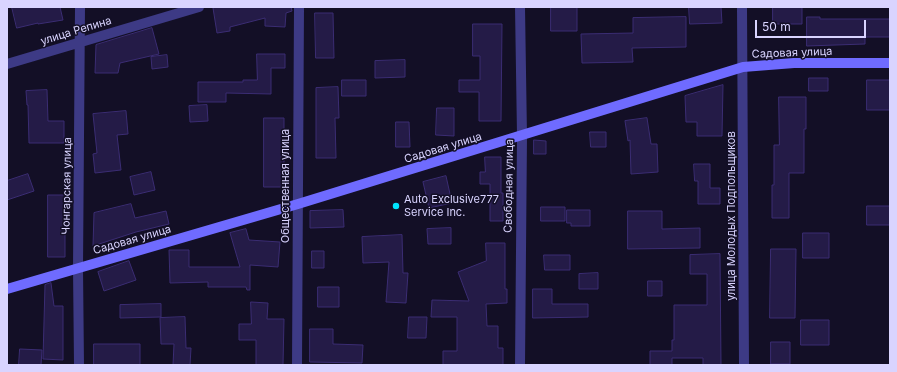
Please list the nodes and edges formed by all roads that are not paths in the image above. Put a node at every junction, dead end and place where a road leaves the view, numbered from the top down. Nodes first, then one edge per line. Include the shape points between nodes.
1 (80, 7) edge
2 (199, 7) edge
3 (299, 7) edge
4 (520, 7) edge
5 (742, 7) edge
6 (80, 43) junction
7 (7, 64) edge
8 (890, 64) edge
9 (743, 67) junction
10 (522, 136) junction
11 (298, 204) junction
12 (78, 268) junction
13 (7, 289) edge
14 (79, 365) edge
15 (297, 365) edge
16 (520, 365) edge
17 (744, 365) edge

1 - 6 street, Чонгарская улица
2 - 6 street, улица Репина
3 - 11 street, Общественная улица
4 - 10 street, Свободная улица
5 - 9 street, улица Молодых Подпольщиков
6 - 7 street, улица Репина
6 - 12 street, Чонгарская улица
8 - 9 main road, Садовая улица via 794,63
9 - 10 main road, Садовая улица
9 - 17 street, улица Молодых Подпольщиков
10 - 11 main road, Садовая улица
10 - 16 street, Свободная улица
11 - 12 main road, Садовая улица
11 - 15 street, Общественная улица
12 - 13 main road, Садовая улица
12 - 14 street, Чонгарская улица

